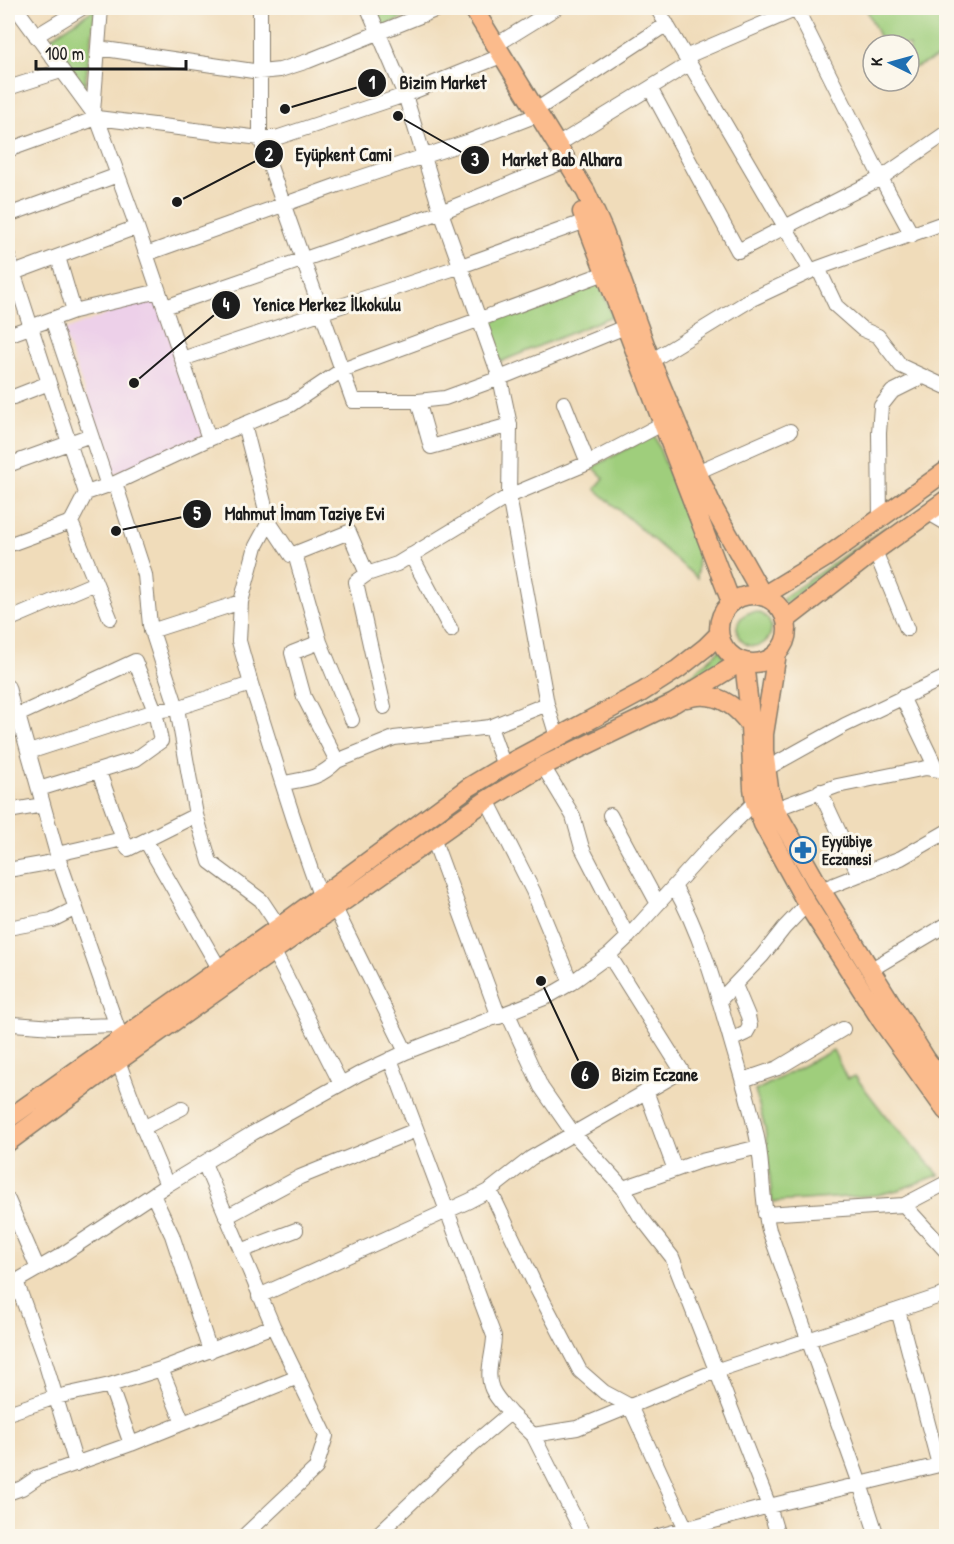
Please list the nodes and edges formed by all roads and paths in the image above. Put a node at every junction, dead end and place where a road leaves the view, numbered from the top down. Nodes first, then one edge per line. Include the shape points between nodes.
1 (82, 8) edge
2 (101, 8) edge
3 (260, 8) edge
4 (368, 8) edge
5 (440, 8) edge
6 (464, 8) edge
7 (474, 8) edge
8 (556, 8) edge
9 (657, 8) edge
10 (797, 8) edge
11 (19, 11) edge
12 (67, 12) edge
13 (8, 21) edge
14 (667, 24) junction
15 (378, 32) junction
16 (36, 36) junction
17 (98, 48) junction
18 (496, 52) junction
19 (687, 60) junction
20 (61, 71) junction
21 (260, 72) junction
22 (8, 88) edge
23 (650, 88) junction
24 (405, 95) junction
25 (534, 113) junction
26 (95, 115) junction
27 (946, 133) edge
28 (260, 138) junction
29 (557, 145) junction
30 (8, 150) edge
31 (424, 156) junction
32 (558, 164) junction
33 (118, 175) junction
34 (882, 178) junction
35 (285, 204) junction
36 (441, 212) junction
37 (8, 215) edge
38 (586, 220) junction
39 (946, 222) edge
40 (137, 227) junction
41 (786, 227) junction
42 (912, 235) junction
43 (146, 254) junction
44 (8, 256) edge
45 (58, 257) junction
46 (304, 258) junction
47 (461, 266) junction
48 (814, 270) junction
49 (605, 273) junction
50 (10, 274) edge
51 (159, 291) junction
52 (165, 307) junction
53 (74, 311) junction
54 (323, 312) junction
55 (52, 319) junction
56 (480, 320) junction
57 (29, 326) junction
58 (625, 327) junction
59 (8, 335) edge
60 (182, 358) junction
61 (651, 361) junction
62 (342, 370) junction
63 (922, 377) junction
64 (500, 378) junction
65 (943, 382) edge
66 (49, 383) junction
67 (8, 399) edge
68 (418, 401) junction
69 (564, 403) dead end
70 (244, 424) junction
71 (662, 424) junction
72 (510, 425) junction
73 (790, 431) dead end
74 (92, 435) junction
75 (209, 439) junction
76 (71, 444) junction
77 (588, 463) junction
78 (8, 465) edge
79 (946, 471) edge
80 (697, 472) junction
81 (111, 484) junction
82 (86, 493) junction
83 (509, 496) junction
84 (946, 500) edge
85 (929, 513) junction
86 (880, 518) junction
87 (71, 522) junction
88 (269, 522) junction
89 (946, 523) edge
90 (8, 545) edge
91 (875, 551) junction
92 (295, 554) junction
93 (411, 555) junction
94 (367, 574) junction
95 (95, 583) junction
96 (764, 596) junction
97 (241, 602) junction
98 (730, 602) junction
99 (110, 618) dead end
100 (8, 620) edge
101 (786, 620) junction
102 (907, 629) dead end
103 (451, 630) dead end
104 (152, 631) junction
105 (719, 634) junction
106 (321, 642) junction
107 (777, 653) junction
108 (743, 662) junction
109 (946, 677) edge
110 (251, 684) junction
111 (8, 687) edge
112 (902, 697) junction
113 (674, 703) junction
114 (548, 704) junction
115 (384, 707) dead end
116 (177, 708) junction
117 (155, 711) junction
118 (14, 717) edge
119 (352, 720) dead end
120 (750, 725) junction
121 (490, 727) junction
122 (557, 737) junction
123 (28, 752) junction
124 (337, 761) junction
125 (504, 766) junction
126 (543, 766) junction
127 (766, 769) junction
128 (941, 770) edge
129 (99, 772) junction
130 (283, 783) junction
131 (39, 789) junction
132 (820, 791) junction
133 (487, 800) junction
134 (755, 802) junction
135 (43, 805) junction
136 (775, 809) junction
137 (8, 811) edge
138 (196, 815) junction
139 (610, 815) dead end
140 (946, 832) edge
141 (433, 838) junction
142 (123, 839) junction
143 (146, 841) junction
144 (58, 857) junction
145 (8, 870) edge
146 (859, 875) junction
147 (674, 886) junction
148 (820, 890) junction
149 (320, 896) junction
150 (658, 904) junction
151 (807, 904) junction
152 (335, 908) junction
153 (76, 909) junction
154 (946, 925) edge
155 (279, 927) junction
156 (8, 928) edge
157 (628, 937) junction
158 (274, 952) junction
159 (609, 955) junction
160 (219, 968) junction
161 (870, 970) junction
162 (571, 983) junction
163 (735, 985) junction
164 (719, 1001) junction
165 (503, 1015) junction
166 (8, 1021) edge
167 (843, 1029) dead end
168 (119, 1032) junction
169 (731, 1040) junction
170 (406, 1052) junction
171 (390, 1059) junction
172 (118, 1061) junction
173 (743, 1080) junction
174 (341, 1084) junction
175 (946, 1086) edge
176 (646, 1091) junction
177 (182, 1108) dead end
178 (946, 1111) edge
179 (8, 1119) edge
180 (143, 1128) junction
181 (416, 1130) junction
182 (573, 1133) junction
183 (8, 1142) edge
184 (759, 1147) junction
185 (204, 1163) junction
186 (675, 1170) junction
187 (946, 1183) edge
188 (167, 1185) junction
189 (623, 1188) junction
190 (490, 1190) junction
191 (153, 1195) junction
192 (8, 1200) edge
193 (904, 1205) junction
194 (446, 1212) junction
195 (765, 1214) junction
196 (225, 1216) junction
197 (296, 1230) dead end
198 (241, 1251) junction
199 (946, 1251) edge
200 (38, 1269) junction
201 (12, 1283) edge
202 (946, 1294) edge
203 (259, 1296) junction
204 (898, 1310) junction
205 (273, 1326) junction
206 (809, 1340) junction
207 (210, 1351) junction
208 (161, 1369) junction
209 (718, 1370) junction
210 (298, 1377) junction
211 (110, 1385) junction
212 (56, 1397) junction
213 (630, 1406) junction
214 (8, 1413) edge
215 (510, 1413) junction
216 (183, 1423) junction
217 (533, 1435) junction
218 (131, 1444) junction
219 (76, 1464) junction
220 (943, 1464) edge
221 (860, 1484) junction
222 (8, 1493) edge
223 (770, 1506) junction
224 (687, 1533) edge
225 (244, 1536) edge
226 (376, 1536) edge
227 (584, 1536) edge
228 (659, 1536) edge
229 (778, 1536) edge
230 (877, 1536) edge

1 - 12 street
2 - 17 street
3 - 21 street
4 - 15 street
5 - 15 street
6 - 18 main road
7 - 18 main road
8 - 18 street
9 - 14 street
10 - 19 street
10 - 34 street
11 - 13 street
11 - 16 street
12 - 16 street
14 - 19 street
14 - 25 street
15 - 21 street via 308,61
15 - 24 street
16 - 20 street
17 - 21 street
17 - 26 street
18 - 24 street
18 - 25 main road
19 - 23 street
19 - 41 street
20 - 22 street
20 - 26 street
21 - 28 street
23 - 29 street
23 - 41 street via 738,251
24 - 28 street via 276,138
24 - 31 street
25 - 29 main road
25 - 31 street
25 - 32 main road
26 - 28 street
26 - 30 street
26 - 33 street
27 - 34 street
28 - 35 street
29 - 61 main road via 586,192 604,232
31 - 35 street
31 - 36 street
32 - 36 street
32 - 38 main road
33 - 37 street
33 - 40 street
34 - 41 street
34 - 42 street
35 - 43 street
35 - 46 street
36 - 46 street
36 - 47 street
38 - 47 street
38 - 49 main road
39 - 42 street
40 - 43 street
40 - 45 street
41 - 48 street
42 - 48 street
43 - 51 street
44 - 50 street
45 - 50 street
45 - 53 street
46 - 52 street
46 - 54 street
47 - 54 street
47 - 56 street
48 - 61 street via 752,299
48 - 63 street via 836,306 862,329 878,336 901,366
49 - 56 street
49 - 58 main road
50 - 57 street
51 - 52 street
51 - 53 street
52 - 60 street
53 - 55 street
54 - 60 street
54 - 62 street
55 - 57 street
55 - 74 street
56 - 62 street
56 - 64 street
57 - 59 street
57 - 66 street
58 - 64 street
58 - 71 main road
60 - 75 street
61 - 80 main road
62 - 68 street via 354,401
62 - 70 street via 290,405
63 - 65 street
63 - 86 street via 892,392 881,406
64 - 68 street via 445,398
64 - 72 street
66 - 67 street
66 - 76 street
68 - 72 street via 430,447
69 - 77 street
70 - 75 street
70 - 88 street
71 - 77 street
71 - 98 main road
72 - 83 street
73 - 80 street
74 - 76 street
74 - 81 street
75 - 81 street
76 - 78 street
76 - 82 street
77 - 83 street
79 - 86 main road
80 - 96 main road
81 - 82 street
81 - 104 street via 145,575
82 - 87 street
83 - 93 street
83 - 114 street
84 - 85 main road
85 - 89 street
85 - 91 main road
86 - 96 main road
87 - 90 street
87 - 95 street
88 - 92 street via 291,555
88 - 97 street via 256,546
91 - 101 main road
91 - 102 street
92 - 94 street via 349,532
92 - 106 street
93 - 94 street
93 - 103 street
94 - 115 street via 356,582
95 - 99 street
95 - 100 street
96 - 98 main road via 746,595
96 - 101 main road via 780,608
97 - 104 street
97 - 110 street via 239,641
98 - 105 main road via 719,620
101 - 107 main road via 785,642
104 - 116 street
105 - 108 main road via 726,651
105 - 122 main road via 678,669 642,692
106 - 119 street
106 - 124 street via 292,653 304,697
107 - 108 main road via 762,662
107 - 127 main road via 764,734
108 - 113 main road
108 - 120 main road
109 - 112 street
110 - 116 street
110 - 130 street
111 - 118 street
112 - 127 street
112 - 128 street
113 - 120 main road via 694,696 717,697 741,712
113 - 126 main road
114 - 121 street
114 - 122 street
116 - 117 street
116 - 138 street
117 - 118 street via 135,661
117 - 123 street
117 - 129 street via 161,741 136,759
118 - 123 street
120 - 134 main road
121 - 124 street via 393,738
121 - 125 street
122 - 125 main road
123 - 131 street
124 - 130 street via 319,775
125 - 149 main road via 469,787
126 - 133 main road
126 - 157 street via 573,816 582,848
127 - 136 main road
128 - 132 street via 912,770
129 - 131 street
129 - 142 street
130 - 149 street
131 - 135 street
132 - 136 street
132 - 146 street
133 - 141 main road
133 - 162 street via 533,891
134 - 147 street
134 - 151 main road
135 - 137 street
135 - 144 street
136 - 148 main road
138 - 143 street
138 - 155 street via 210,862 261,900
139 - 150 street
140 - 146 street via 901,858
141 - 152 main road
141 - 165 street
142 - 143 street via 128,849
142 - 144 street
143 - 160 street
144 - 145 street
144 - 153 street
146 - 148 street
147 - 150 street
147 - 164 street via 700,943
148 - 161 main road
149 - 155 main road
150 - 157 street
151 - 163 street
151 - 178 main road via 881,1020
152 - 158 main road
152 - 170 street
153 - 156 street via 52,920
153 - 168 street
154 - 161 street
155 - 160 main road
157 - 159 street
158 - 172 main road
158 - 174 street
159 - 162 street
159 - 176 street via 682,1071
160 - 168 main road
161 - 175 main road
162 - 165 street
163 - 164 street
163 - 169 street via 750,1026 746,1033
164 - 169 street
165 - 170 street
165 - 182 street via 541,1087
166 - 168 street
167 - 173 street via 778,1068
168 - 179 main road
169 - 173 street
170 - 171 street
171 - 174 street
171 - 181 street
172 - 180 street
172 - 183 main road
173 - 184 street
174 - 185 street
176 - 182 street
176 - 186 street
177 - 180 street
180 - 188 street
181 - 194 street
181 - 196 street via 300,1177
182 - 189 street
182 - 190 street via 531,1158
184 - 186 street
184 - 195 street
185 - 188 street
185 - 196 street
186 - 189 street
187 - 193 street
188 - 191 street
189 - 209 street via 672,1257
190 - 194 street
190 - 213 street via 580,1371 604,1392
191 - 200 street
191 - 207 street via 172,1235
192 - 200 street
193 - 195 street
193 - 199 street
194 - 203 street
194 - 215 street via 494,1336 492,1388
195 - 206 street
196 - 198 street
197 - 198 street
198 - 203 street
200 - 201 street
201 - 212 street
202 - 204 street
203 - 205 street
204 - 206 street
204 - 220 street
205 - 207 street
205 - 210 street
206 - 209 street
206 - 221 street
207 - 208 street
208 - 211 street
208 - 216 street
209 - 213 street
209 - 223 street
210 - 216 street
210 - 225 street via 326,1436 316,1468
211 - 212 street
211 - 218 street
212 - 214 street
212 - 219 street
213 - 217 street via 577,1428
213 - 224 street
215 - 217 street
215 - 226 street
216 - 218 street
217 - 227 street
218 - 219 street
219 - 222 street
220 - 221 street
221 - 223 street
221 - 230 street
223 - 224 street
223 - 229 street
224 - 228 street

